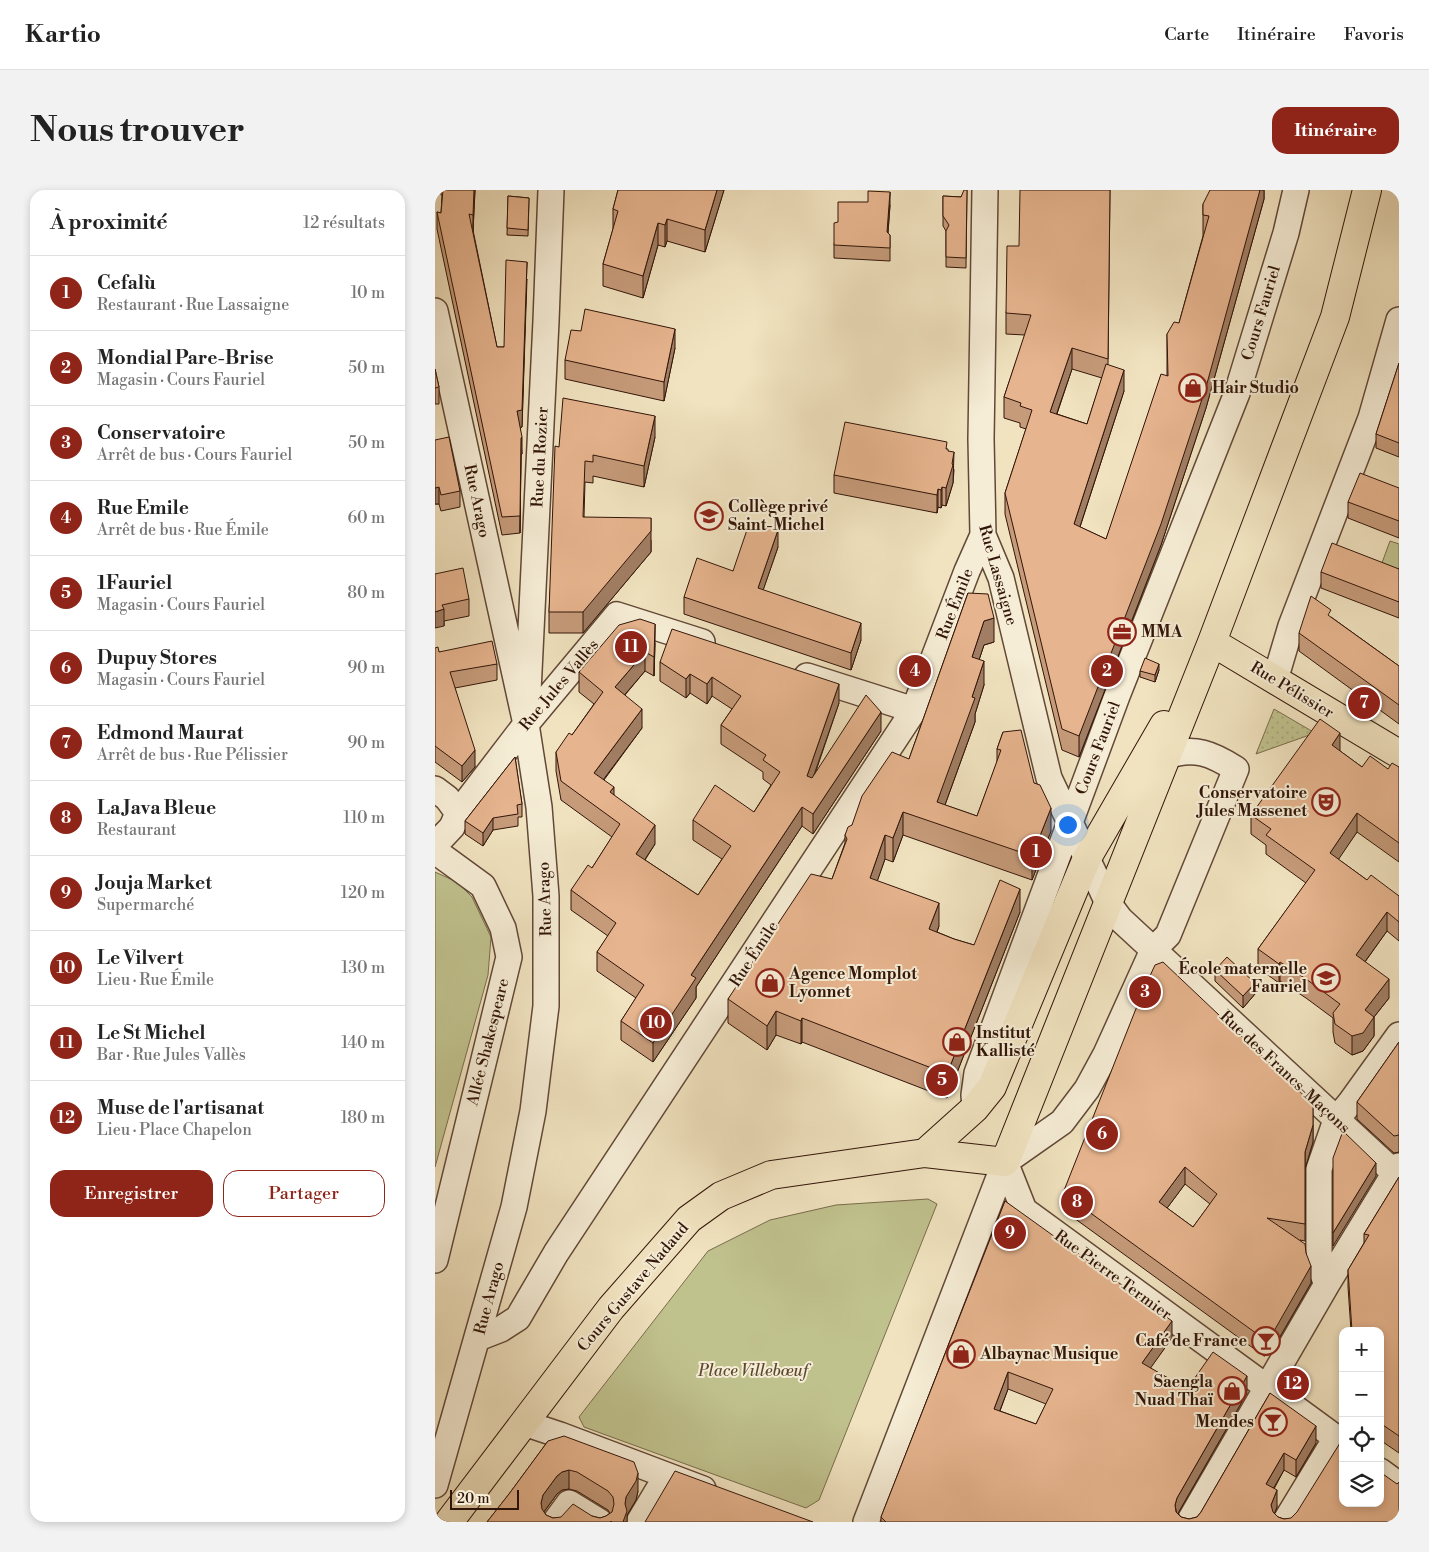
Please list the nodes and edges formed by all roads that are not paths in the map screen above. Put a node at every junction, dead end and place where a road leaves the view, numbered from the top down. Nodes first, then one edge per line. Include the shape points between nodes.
1 (551, 190) edge
2 (985, 190) edge
3 (1295, 190) edge
4 (1367, 190) edge
5 (435, 311) edge
6 (1399, 320) edge
7 (983, 535) junction
8 (1212, 642) junction
9 (724, 649) edge
10 (789, 670) edge
11 (1275, 680) junction
12 (914, 710) junction
13 (526, 724) junction
14 (1399, 754) edge
15 (1166, 756) junction
16 (435, 789) edge
17 (458, 813) junction
18 (1069, 823) junction
19 (435, 845) edge
20 (435, 851) edge
21 (1087, 858) junction
22 (1108, 903) junction
23 (1153, 950) junction
24 (1399, 1035) edge
25 (975, 1108) junction
26 (1335, 1120) junction
27 (925, 1153) junction
28 (1005, 1162) junction
29 (1398, 1172) edge
30 (435, 1260) edge
31 (1327, 1284) junction
32 (478, 1338) junction
33 (1267, 1387) junction
34 (525, 1423) junction
35 (1339, 1440) edge
36 (1339, 1442) edge
37 (1384, 1474) edge
38 (666, 1477) junction
39 (435, 1485) edge
40 (1399, 1485) edge
41 (724, 1497) edge
42 (449, 1522) edge
43 (555, 1522) edge
44 (600, 1522) edge
45 (639, 1522) edge
46 (866, 1522) edge
47 (1189, 1522) edge
48 (1285, 1522) edge

1 - 13 street, Rue du Rozier
2 - 7 street, Rue Lassaigne via 981,448
3 - 18 street, Cours Fauriel via 1286,233 1237,393
4 - 8 main road via 1335,318
5 - 13 street, Rue Arago
6 - 11 street via 1371,418 1291,626
7 - 12 street, Rue Émile
7 - 18 street, Rue Lassaigne via 1001,578 1049,778
8 - 11 main road, Rue Pélissier
8 - 15 main road
8 - 21 main road
9 - 13 street, Rue Jules Vallès via 617,615
10 - 12 street
11 - 14 main road, Rue Pélissier
12 - 32 street, Rue Émile via 556,1253 518,1318
13 - 17 street, Rue Jules Vallès
13 - 32 street, Rue Arago via 539,807 546,896 546,1006 533,1111 516,1198
15 - 22 main road
15 - 23 street via 1193,750 1222,760 1236,770 1168,935
16 - 17 street
17 - 19 street, Rue Jules Vallès
18 - 21 street, Rue Lassaigne
18 - 25 street, Cours Fauriel via 977,1073 973,1095
20 - 30 street, Allée Shakespeare via 483,886 503,928 509,957
21 - 22 street
21 - 25 main road via 992,1087
22 - 23 street, Rue des Francs-Maçons
22 - 28 main road
23 - 26 street, Rue des Francs-Maçons
23 - 28 street via 1087,1089 1062,1122
24 - 26 street
25 - 27 main road
26 - 29 street, Rue des Francs-Maçons
26 - 31 street via 1319,1169 1319,1266
27 - 28 main road, Cours Gustave Nadaud
27 - 34 main road, Cours Gustave Nadaud via 771,1175 721,1196 689,1219 611,1308
28 - 33 street, Rue Pierre Termier via 1024,1210
28 - 46 street
29 - 31 street
31 - 33 street
32 - 39 street, Rue Arago
33 - 35 street, Rue Pierre Termier
33 - 47 street
34 - 38 street
34 - 42 main road, Cours Gustave Nadaud
36 - 48 street
37 - 40 street
38 - 41 street
38 - 45 street
43 - 44 street via 569,1503

